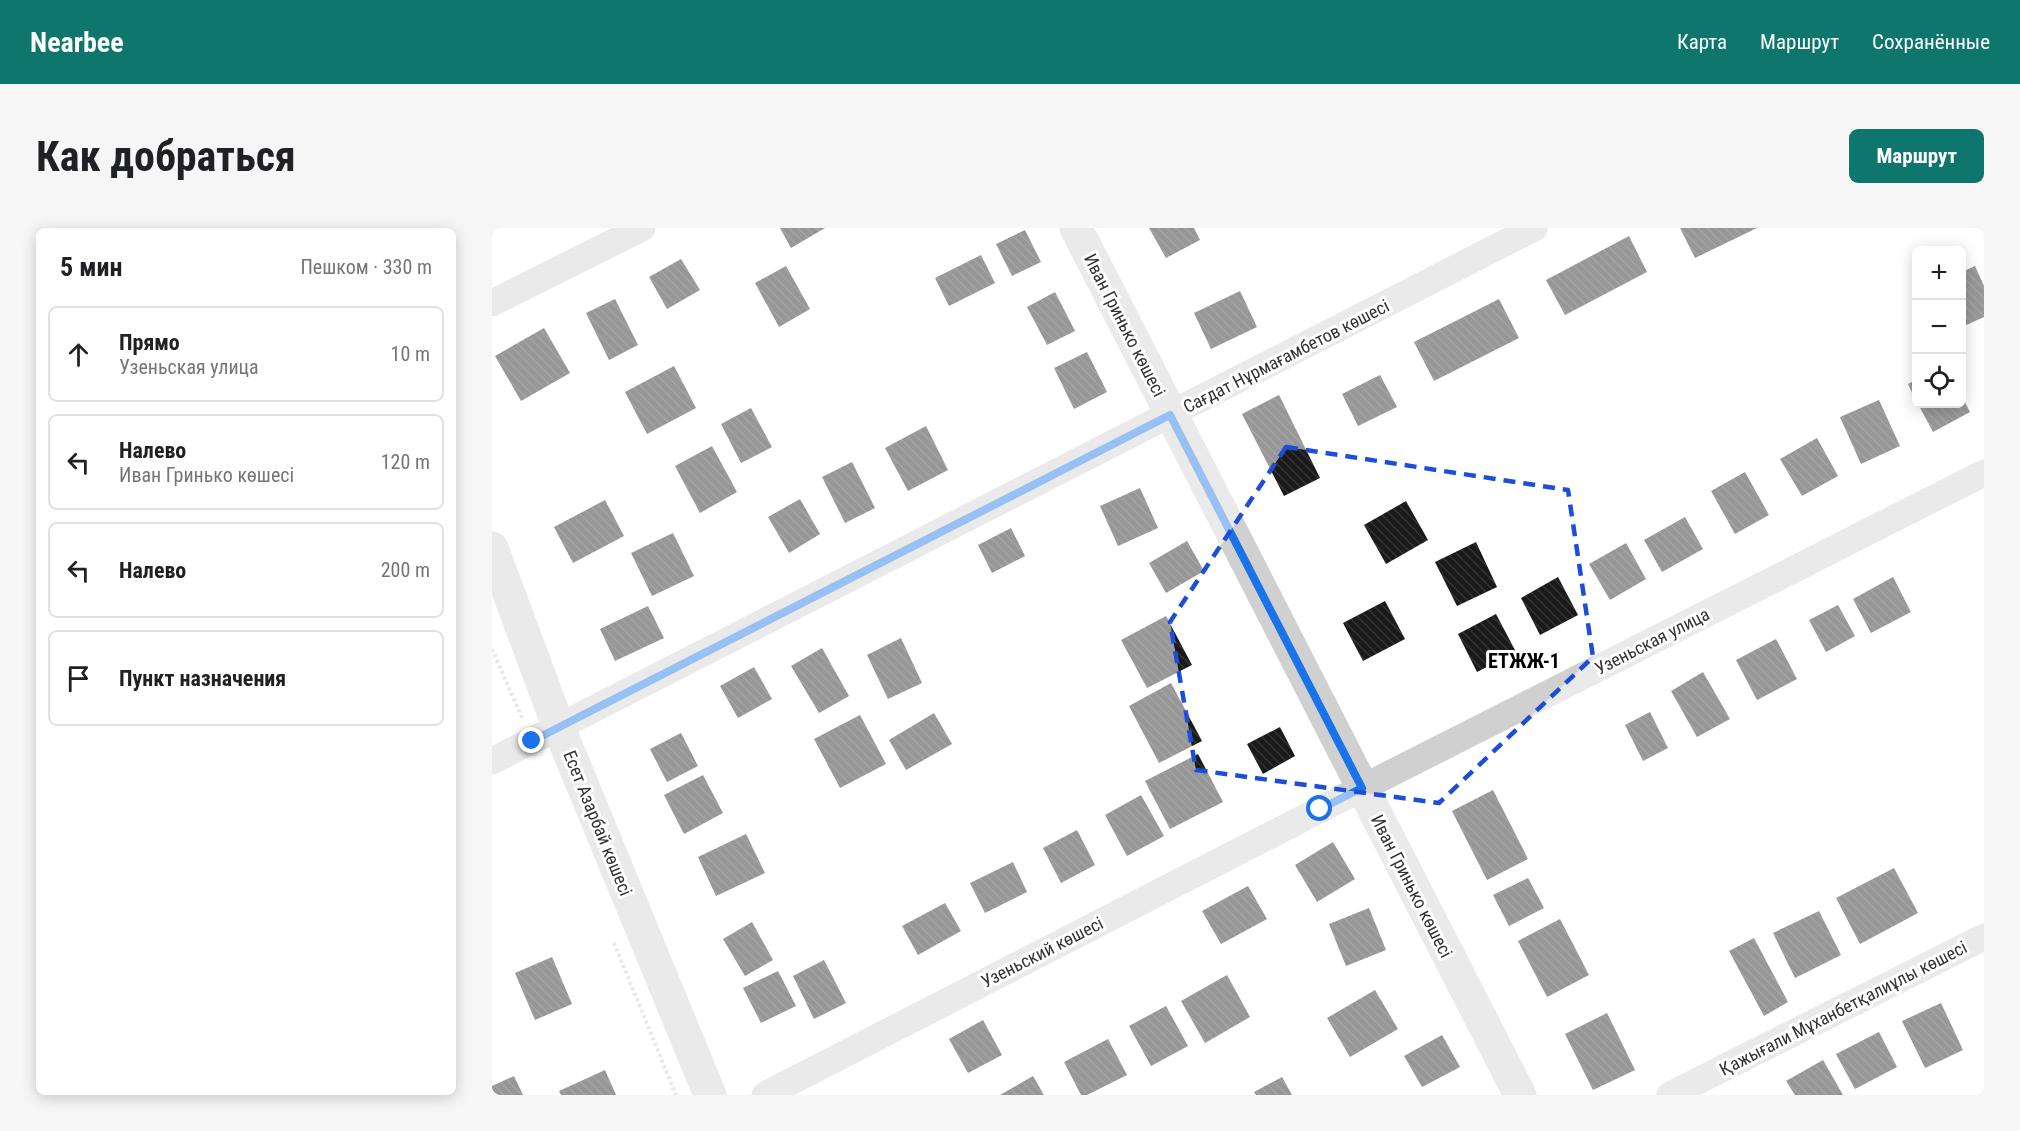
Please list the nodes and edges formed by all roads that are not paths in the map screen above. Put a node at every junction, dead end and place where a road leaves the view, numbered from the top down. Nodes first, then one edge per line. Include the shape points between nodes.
1 (642, 228) edge
2 (1076, 228) edge
3 (1534, 228) edge
4 (492, 303) edge
5 (1170, 415) junction
6 (1984, 473) edge
7 (492, 548) edge
8 (545, 735) junction
9 (492, 761) edge
10 (1362, 788) junction
11 (1320, 809) joint
12 (1984, 937) edge
13 (710, 1095) edge
14 (765, 1095) edge
15 (1520, 1095) edge
16 (1670, 1095) edge

1 - 4 street
2 - 5 street, Иван Гринько көшесі
3 - 5 street, Сағдат Нұрмағамбетов көшесі
5 - 8 street, Сағдат Нұрмағамбетов көшесі
5 - 10 street, Иван Гринько көшесі
6 - 10 street, Узеньская улица
7 - 8 street, Есет Азарбай көшесі
8 - 9 street, Сағдат Нұрмағамбетов көшесі
8 - 13 street, Есет Азарбай көшесі
10 - 11 street, Узеньская улица
10 - 15 street, Иван Гринько көшесі
11 - 14 street, Узеньский көшесі
12 - 16 street, Қажығали Мұханбетқалиұлы көшесі

